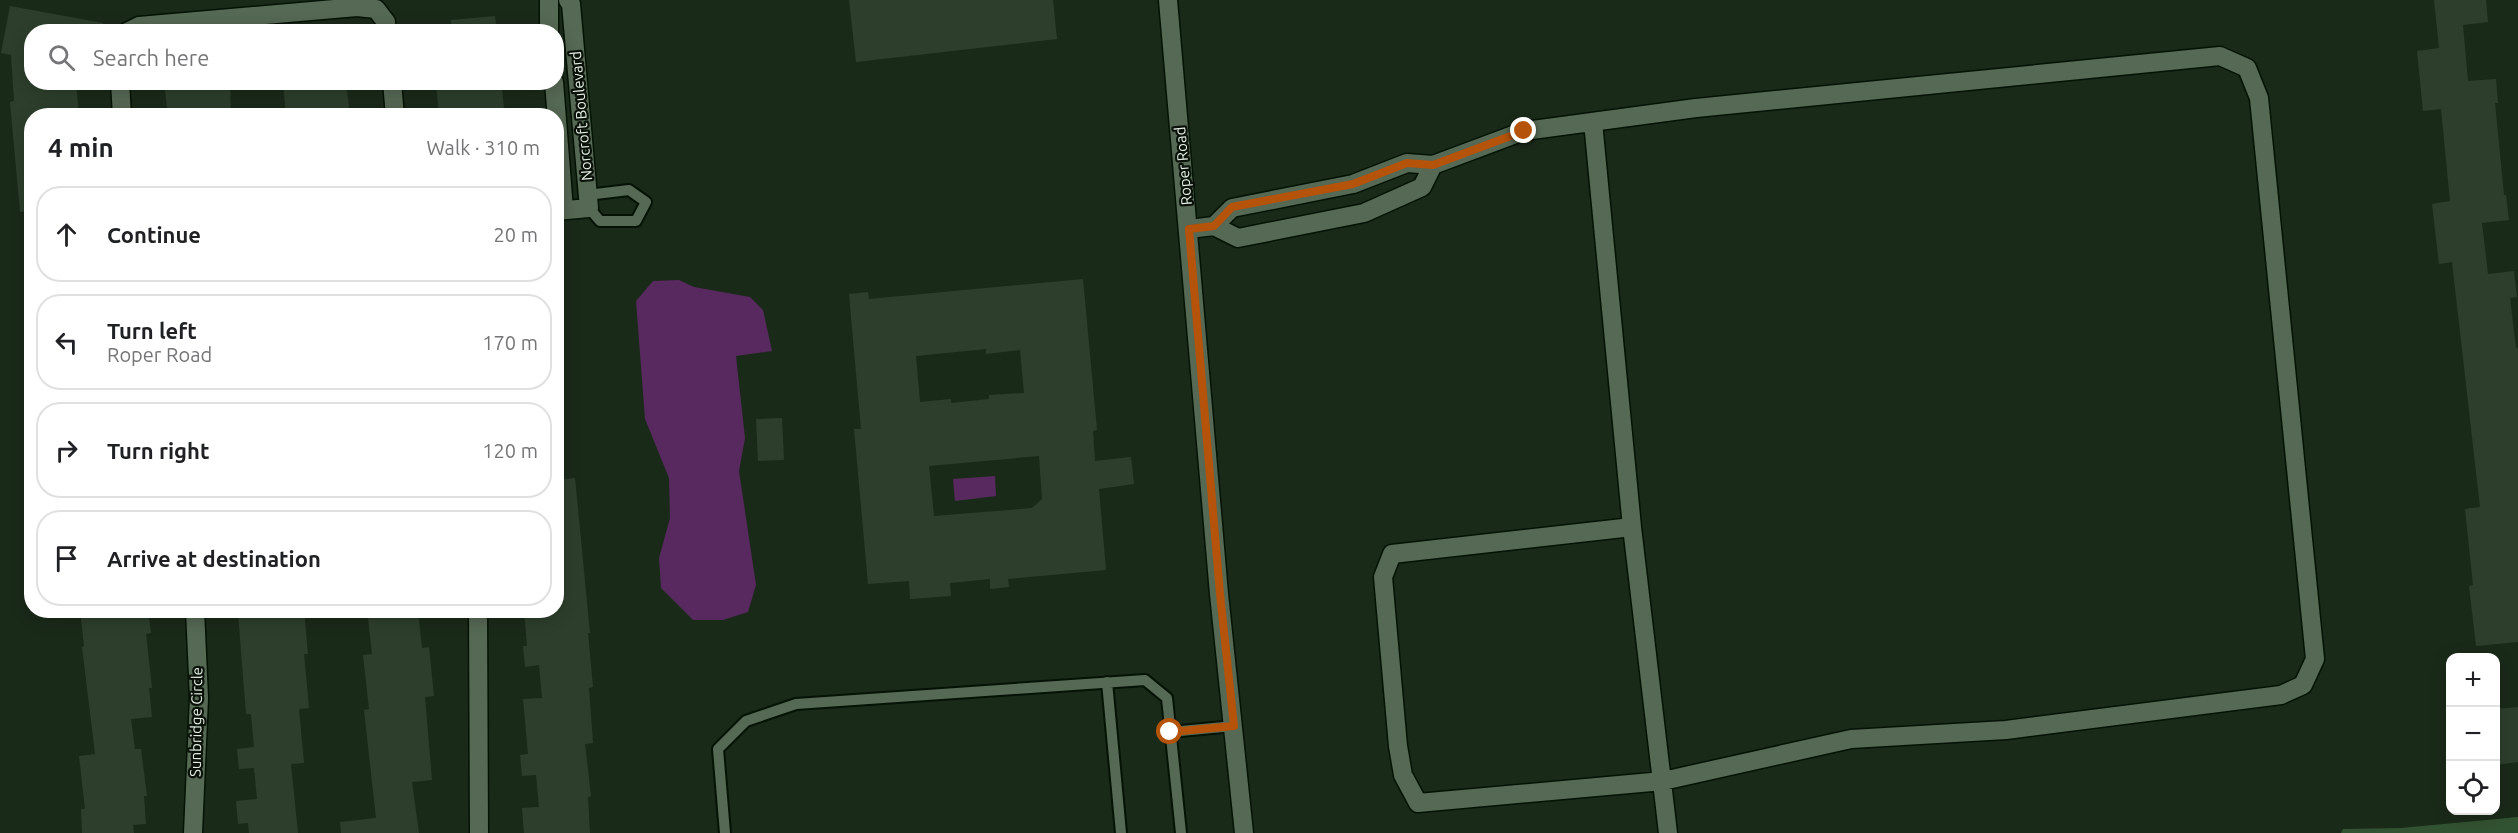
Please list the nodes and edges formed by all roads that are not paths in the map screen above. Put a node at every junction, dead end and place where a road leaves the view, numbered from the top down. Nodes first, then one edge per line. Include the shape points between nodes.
1 (549, 0) edge
2 (568, 0) edge
3 (1168, 0) edge
4 (162, 24) edge
5 (386, 24) edge
6 (549, 24) edge
7 (120, 90) edge
8 (392, 90) edge
9 (554, 90) edge
10 (122, 108) edge
11 (394, 108) edge
12 (555, 108) edge
13 (1593, 122) junction
14 (1433, 165) junction
15 (1353, 184) junction
16 (588, 201) junction
17 (564, 209) edge
18 (1364, 213) junction
19 (1214, 226) junction
20 (1189, 229) junction
21 (1632, 527) junction
22 (195, 618) edge
23 (478, 618) edge
24 (1107, 682) junction
25 (1234, 726) junction
26 (1170, 732) junction
27 (1663, 781) junction
28 (194, 833) edge
29 (479, 833) edge
30 (725, 833) edge
31 (1121, 833) edge
32 (1181, 833) edge
33 (1244, 833) edge
34 (1668, 833) edge

1 - 6 street
2 - 16 street, Norcroft Boulevard
3 - 20 street, Roper Road
4 - 5 street via 357,7 376,9
7 - 10 street
8 - 11 street
9 - 12 street, Norcroft Boulevard
13 - 14 street via 1524,131
13 - 21 street
13 - 27 street via 1696,108 2220,56 2247,68 2259,99 2315,658 2303,685 2281,694 2017,728 1851,739
14 - 15 street via 1407,163
14 - 18 street via 1422,187
15 - 18 street
15 - 19 street via 1232,207
16 - 16 lane via 600,221 636,221 646,202 629,190
16 - 17 street, Norcroft Boulevard
18 - 19 street via 1238,238
19 - 20 street
20 - 25 street, Roper Road
21 - 27 street
21 - 27 street via 1392,554 1383,577 1398,746 1402,776 1418,803
22 - 28 street, Sunbridge Circle via 199,698
23 - 29 street
24 - 26 lane via 1145,680 1167,698
24 - 30 lane via 796,704 746,721 718,749
24 - 31 lane
25 - 26 lane
25 - 33 street, Roper Road
26 - 32 lane
27 - 34 street

